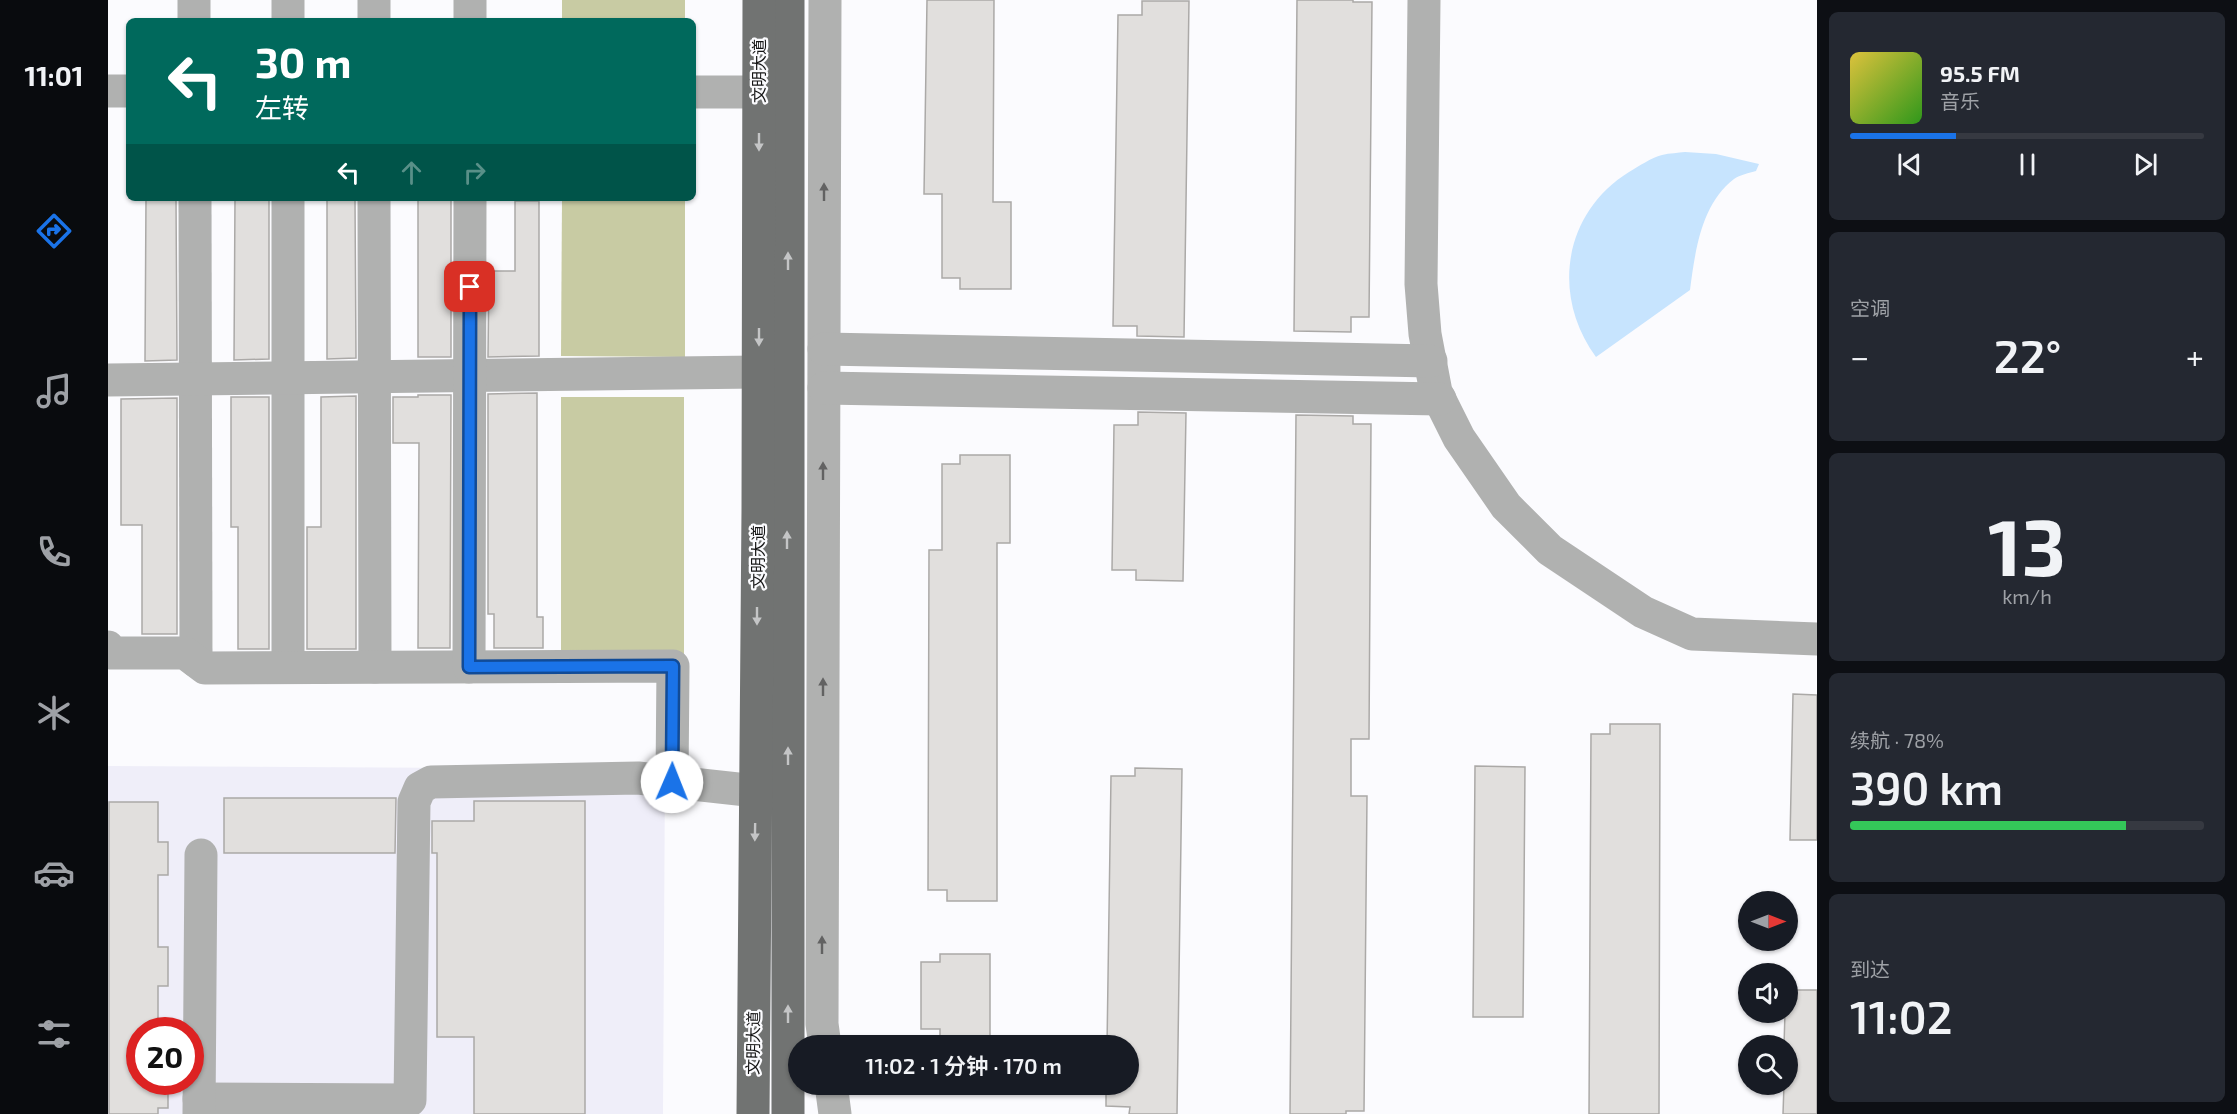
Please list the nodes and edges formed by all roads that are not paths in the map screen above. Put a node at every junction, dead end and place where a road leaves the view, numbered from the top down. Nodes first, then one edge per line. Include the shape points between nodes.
1 (194, 0) edge
2 (288, 0) edge
3 (374, 0) edge
4 (470, 0) edge
5 (759, 0) edge
6 (788, 0) edge
7 (825, 0) edge
8 (1424, 0) edge
9 (194, 18) edge
10 (288, 18) edge
11 (374, 18) edge
12 (470, 18) edge
13 (108, 91) edge
14 (126, 91) edge
15 (696, 92) edge
16 (759, 92) junction
17 (195, 201) edge
18 (288, 201) edge
19 (374, 201) edge
20 (470, 201) edge
21 (824, 349) junction
22 (1431, 361) junction
23 (758, 372) junction
24 (469, 375) junction
25 (374, 376) junction
26 (288, 377) junction
27 (195, 378) junction
28 (108, 380) edge
29 (824, 388) junction
30 (1440, 399) junction
31 (1816, 639) edge
32 (108, 647) edge
33 (196, 661) junction
34 (288, 667) junction
35 (375, 667) junction
36 (469, 667) junction
37 (672, 782) junction
38 (756, 791) junction
39 (201, 855) dead end
40 (824, 1035) edge
41 (832, 1095) edge
42 (199, 1106) edge
43 (753, 1114) edge
44 (788, 1114) edge
45 (835, 1114) edge

1 - 9 street
2 - 10 street
3 - 11 street
4 - 12 street
5 - 16 main road, 文明大道
44 -> 6 main road, 文明大道
21 -> 7 street
8 - 22 street via 1422,284
13 - 14 street
15 - 16 street
16 -> 23 main road, 文明大道
17 - 27 street
18 - 26 street
19 - 25 street
20 - 24 street
21 - 22 street
21 - 29 street
22 - 30 street
23 - 24 street
23 -> 38 main road, 文明大道
24 - 25 street
24 - 36 street
25 - 26 street
25 - 35 street
26 - 27 street
26 - 34 street
27 - 28 street
27 - 33 street
29 - 30 street
40 -> 29 street
30 - 31 street via 1459,438 1506,506 1550,550 1643,612 1692,634
32 - 33 street via 111,653 185,653
33 - 34 street via 205,668
34 - 35 street
35 - 36 street
36 - 37 street via 673,666
37 - 38 street
37 - 42 street via 638,778 430,782 420,788 414,802 410,1100
38 -> 43 main road, 文明大道
39 - 42 street
41 - 45 street

